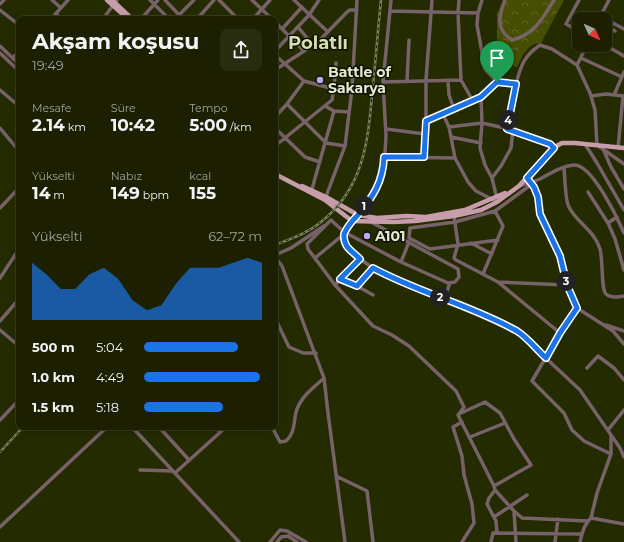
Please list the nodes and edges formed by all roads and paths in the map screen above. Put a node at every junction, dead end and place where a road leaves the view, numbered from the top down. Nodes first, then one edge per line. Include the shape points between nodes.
1 (4, 0) edge
2 (52, 0) edge
3 (68, 0) edge
4 (107, 0) edge
5 (150, 0) edge
6 (158, 0) edge
7 (165, 0) edge
8 (194, 0) edge
9 (214, 0) edge
10 (219, 0) edge
11 (252, 0) edge
12 (270, 0) edge
13 (294, 0) edge
14 (319, 0) edge
15 (357, 0) edge
16 (391, 0) edge
17 (432, 0) edge
18 (459, 0) edge
19 (482, 0) edge
20 (505, 0) edge
21 (554, 0) edge
22 (579, 0) edge
23 (609, 0) edge
24 (114, 2) edge
25 (0, 4) edge
26 (154, 4) junction
27 (302, 7) junction
28 (60, 8) junction
29 (261, 9) junction
30 (0, 10) edge
31 (357, 10) junction
32 (390, 11) junction
33 (572, 12) edge
34 (605, 12) edge
35 (431, 13) junction
36 (458, 13) junction
37 (478, 13) junction
38 (572, 13) edge
39 (56, 14) joint
40 (179, 15) joint
41 (310, 15) junction
42 (58, 16) edge
43 (104, 16) edge
44 (126, 16) edge
45 (129, 16) edge
46 (144, 16) edge
47 (166, 16) edge
48 (200, 16) edge
49 (235, 16) edge
50 (255, 16) edge
51 (269, 16) edge
52 (16, 23) edge
53 (612, 24) edge
54 (278, 25) edge
55 (298, 27) junction
56 (572, 27) edge
57 (282, 29) junction
58 (624, 29) edge
59 (615, 31) dead end
60 (328, 32) junction
61 (612, 32) edge
62 (290, 36) junction
63 (308, 39) dead end
64 (409, 40) dead end
65 (0, 46) edge
66 (278, 48) edge
67 (612, 49) edge
68 (304, 51) junction
69 (583, 52) edge
70 (0, 53) edge
71 (16, 54) edge
72 (624, 56) edge
73 (13, 58) junction
74 (278, 58) edge
75 (580, 58) junction
76 (16, 61) edge
77 (336, 63) dead end
78 (284, 64) junction
79 (577, 65) junction
80 (16, 68) edge
81 (278, 68) edge
82 (624, 72) edge
83 (622, 77) junction
84 (426, 80) junction
85 (448, 80) junction
86 (461, 80) junction
87 (304, 81) junction
88 (407, 81) junction
89 (383, 82) junction
90 (497, 82) junction
91 (516, 84) junction
92 (334, 88) junction
93 (352, 89) junction
94 (0, 90) edge
95 (614, 95) junction
96 (591, 96) junction
97 (623, 96) edge
98 (481, 97) junction
99 (473, 101) junction
100 (16, 103) edge
101 (287, 104) junction
102 (325, 106) junction
103 (454, 109) junction
104 (334, 111) junction
105 (349, 112) junction
106 (278, 114) edge
107 (443, 114) junction
108 (426, 121) junction
109 (305, 122) junction
110 (482, 123) junction
111 (449, 127) junction
112 (0, 128) edge
113 (507, 129) junction
114 (386, 130) junction
115 (513, 130) junction
116 (278, 131) edge
117 (2, 133) edge
118 (426, 134) junction
119 (451, 137) junction
120 (285, 138) junction
121 (326, 143) junction
122 (481, 143) junction
123 (278, 144) edge
124 (585, 144) junction
125 (597, 145) junction
126 (345, 146) junction
127 (16, 148) edge
128 (554, 148) junction
129 (618, 148) junction
130 (624, 148) edge
131 (604, 150) junction
132 (384, 157) junction
133 (424, 157) junction
134 (455, 158) junction
135 (320, 162) junction
136 (624, 164) edge
137 (564, 168) junction
138 (278, 174) edge
139 (278, 174) edge
140 (492, 178) junction
141 (530, 182) junction
142 (312, 189) junction
143 (624, 189) edge
144 (16, 191) edge
145 (588, 192) dead end
146 (326, 198) junction
147 (492, 199) junction
148 (497, 199) junction
149 (0, 208) edge
150 (624, 210) edge
151 (495, 211) junction
152 (358, 215) junction
153 (454, 216) junction
154 (617, 217) junction
155 (331, 220) junction
156 (352, 221) junction
157 (369, 221) junction
158 (455, 222) junction
159 (608, 223) junction
160 (344, 233) junction
161 (624, 233) edge
162 (498, 240) junction
163 (409, 242) junction
164 (471, 243) junction
165 (458, 244) junction
166 (16, 254) edge
167 (278, 254) edge
168 (492, 254) junction
169 (315, 258) junction
170 (360, 259) junction
171 (278, 260) edge
172 (401, 262) junction
173 (461, 263) junction
174 (373, 268) junction
175 (458, 269) junction
176 (624, 270) edge
177 (483, 274) junction
178 (0, 278) edge
179 (340, 279) junction
180 (498, 282) junction
181 (450, 283) junction
182 (335, 284) junction
183 (567, 285) junction
184 (357, 286) junction
185 (373, 295) dead end
186 (624, 296) edge
187 (444, 299) junction
188 (16, 302) edge
189 (577, 308) junction
190 (0, 321) edge
191 (278, 324) edge
192 (602, 324) junction
193 (0, 330) edge
194 (624, 331) edge
195 (560, 333) junction
196 (16, 343) edge
197 (624, 344) edge
198 (316, 353) junction
199 (546, 358) junction
200 (587, 368) dead end
201 (324, 378) junction
202 (624, 380) edge
203 (16, 403) edge
204 (624, 410) edge
205 (458, 415) junction
206 (0, 420) edge
207 (462, 422) junction
208 (505, 423) junction
209 (135, 430) edge
210 (162, 430) edge
211 (225, 430) edge
212 (274, 430) edge
213 (608, 430) junction
214 (103, 432) edge
215 (221, 432) joint
216 (612, 435) junction
217 (470, 438) junction
218 (611, 454) junction
219 (624, 457) edge
220 (190, 460) junction
221 (140, 470) dead end
222 (174, 472) junction
223 (336, 476) junction
224 (494, 488) junction
225 (527, 495) dead end
226 (509, 507) junction
227 (514, 512) junction
228 (494, 517) junction
229 (558, 519) junction
230 (589, 519) junction
231 (624, 524) edge
232 (0, 527) edge
233 (497, 533) junction
234 (516, 533) junction
235 (556, 534) junction
236 (582, 534) junction
237 (239, 542) edge
238 (270, 542) edge
239 (277, 542) edge
240 (297, 542) edge
241 (306, 542) edge
242 (345, 542) edge
243 (373, 542) edge
244 (462, 542) edge
245 (490, 542) edge
246 (516, 542) edge
247 (555, 542) edge
248 (580, 542) edge

1 - 25 street
2 - 28 street
3 - 28 street
4 - 24 main road
5 - 26 street
6 - 26 street
7 - 40 street
8 - 40 street
9 - 48 street
10 - 49 street
11 - 29 street
12 - 29 street
13 - 27 street
14 - 41 street
15 - 31 street
16 - 32 street
17 - 35 street
18 - 36 street
19 - 37 street
20 - 21 street via 500,14 500,28 503,34 512,40 529,33
22 - 33 street
23 - 34 street
24 - 43 street
24 - 44 main road
24 - 45 main road
26 - 46 street
26 - 47 street
27 - 41 street
27 - 57 street
28 - 39 street
29 - 50 street
29 - 51 street
30 - 52 street
31 - 60 street via 347,12
31 - 93 street
32 - 35 street
32 - 89 street
35 - 36 street
35 - 84 street
36 - 37 street
36 - 86 street
37 - 90 street via 477,25 485,69
38 - 56 street via 566,24
39 - 42 street
41 - 55 street
41 - 60 street
53 - 58 street
54 - 57 street
55 - 62 street
55 - 63 street
57 - 62 street
59 - 61 street
60 - 68 street
62 - 66 street
62 - 68 street
64 - 88 street
65 - 73 street
67 - 72 street
68 - 78 street
69 - 75 street
70 - 80 street
71 - 73 street
73 - 76 street
74 - 78 street
75 - 79 street
75 - 83 street
77 - 92 street
78 - 81 street
78 - 87 street
79 - 91 street via 552,49 540,45 529,52 521,65
79 - 96 street
82 - 83 street
83 - 95 street
84 - 85 street
84 - 88 street
84 - 108 street
85 - 86 street
85 - 103 street via 449,95
86 - 99 street
87 - 92 street
87 - 101 street
88 - 89 street
89 - 114 street
90 - 91 street
90 - 98 street
91 - 113 street
92 - 93 street
92 - 102 street via 332,100
93 - 105 street
94 - 100 street
95 - 96 street
95 - 97 street
96 - 125 street via 595,110
97 - 129 street
98 - 99 street
98 - 110 street
99 - 103 street
101 - 106 street
101 - 109 street
102 - 104 street
102 - 109 street
103 - 107 street
104 - 105 street
104 - 121 street
105 - 126 street
107 - 108 street
107 - 111 street
108 - 118 street
109 - 120 street
109 - 121 street
110 - 111 street
110 - 113 street
110 - 122 street
111 - 119 street
112 - 117 street
113 - 115 street
114 - 118 street
114 - 132 street
115 - 128 street via 550,144
115 - 140 street via 511,148
116 - 120 street
117 - 127 street
118 - 133 street
119 - 122 street
119 - 134 street
120 - 123 street
120 - 135 street via 305,157
121 - 126 street
121 - 135 street
122 - 140 street via 485,165
124 - 125 main road
124 - 128 main road via 562,143
124 - 150 street
125 - 129 main road
125 - 131 street
126 - 146 street
128 - 141 main road
129 - 130 main road
131 - 136 street
131 - 143 street
132 - 133 street
132 - 152 street via 381,181
133 - 134 street
134 - 147 street via 476,191
135 - 142 street
137 - 141 street
137 - 154 street via 581,166 594,178
137 - 186 street via 568,207 595,237 600,249 605,293 612,297
138 - 146 main road
139 - 142 main road
140 - 148 street
141 - 148 main road
141 - 151 street
141 - 183 street via 538,197 540,214 560,256
142 - 146 main road
144 - 149 street
145 - 159 street
146 - 152 main road
146 - 156 main road
147 - 148 main road
147 - 152 main road via 465,210 426,217 377,218
148 - 153 main road via 481,210
151 - 158 street
151 - 162 street via 503,226
152 - 156 street
153 - 157 main road via 415,221
153 - 158 street
154 - 159 street
154 - 161 street
155 - 160 street
155 - 167 street
155 - 169 street via 307,244
156 - 157 main road
156 - 160 street
157 - 163 street
158 - 165 street
158 - 165 street via 410,228 409,238 430,248
159 - 176 street
160 - 169 street
160 - 170 street via 343,241
160 - 172 street
162 - 164 street
162 - 168 street
163 - 172 street
163 - 175 street
164 - 165 street
164 - 168 street
165 - 173 street via 454,258
166 - 178 street
168 - 177 street
169 - 182 street
170 - 174 street
170 - 179 street
171 - 198 street
172 - 181 street
173 - 175 street
173 - 177 street
174 - 184 street
174 - 187 street
175 - 181 street via 459,277
177 - 180 street
179 - 182 street
179 - 184 street
180 - 183 street
180 - 195 street
181 - 187 street
182 - 205 street via 373,326 409,346 456,391 464,407
183 - 189 street
184 - 185 street
187 - 199 street via 518,332
188 - 190 street
189 - 192 street
189 - 195 street
191 - 198 street via 289,347
192 - 194 street
192 - 197 street via 613,331
193 - 196 street
195 - 199 street
198 - 201 street
199 - 213 street via 580,390
199 - 218 street via 532,381 564,413 572,430 580,438
200 - 202 street via 598,356 614,368
201 - 212 street via 297,408 292,436 280,442
201 - 223 street
203 - 206 street
204 - 213 street
205 - 207 street
205 - 208 street via 486,402 500,413
207 - 217 street
207 - 244 street via 453,427 462,456 474,523
208 - 217 street
208 - 224 street via 532,465
209 - 222 street
210 - 220 street
211 - 215 street
213 - 216 street
214 - 232 street
215 - 220 street
216 - 218 street
216 - 219 street
217 - 224 street
218 - 230 street
220 - 222 street
221 - 222 street
222 - 237 street
223 - 242 street
223 - 243 street via 367,491
224 - 226 street
224 - 228 street via 487,504
225 - 226 street
226 - 227 street
226 - 228 street
227 - 229 street via 522,518
227 - 234 street
228 - 233 street
229 - 230 street
229 - 235 street
230 - 231 street
230 - 236 street
233 - 234 street
233 - 245 street via 493,533
234 - 235 street
234 - 246 street
235 - 236 street
235 - 247 street
236 - 248 street
238 - 241 street via 280,530 287,531
239 - 240 street via 281,537 288,536

